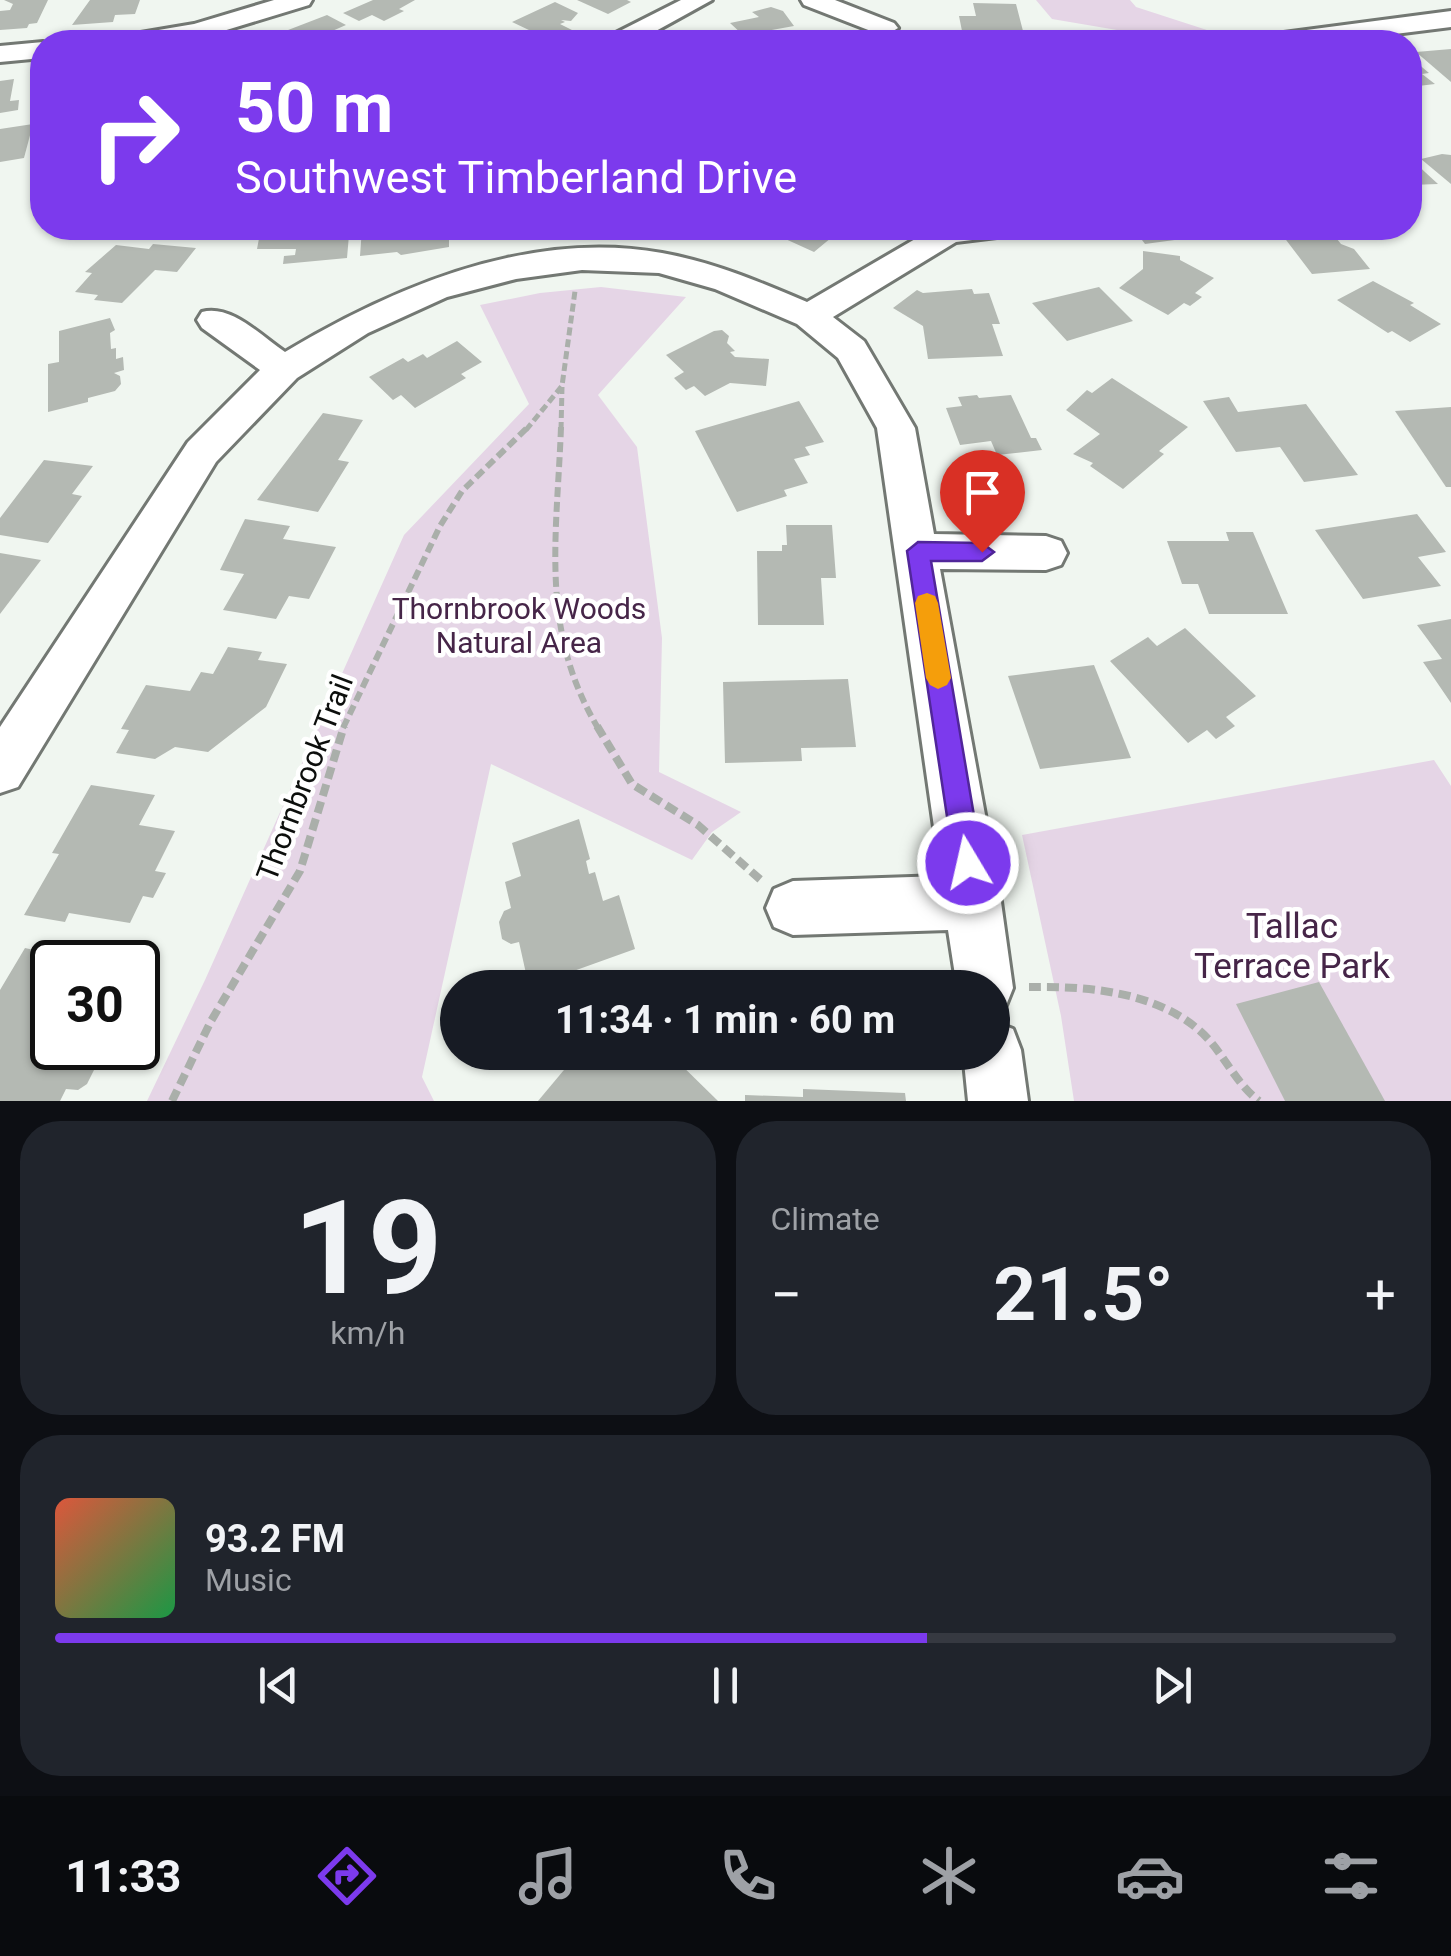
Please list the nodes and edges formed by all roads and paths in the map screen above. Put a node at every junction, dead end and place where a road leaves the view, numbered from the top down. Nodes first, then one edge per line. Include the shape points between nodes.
1 (300, 0) edge
2 (700, 0) edge
3 (812, 0) edge
4 (1451, 19) edge
5 (885, 28) dead end
6 (218, 30) edge
7 (641, 30) edge
8 (1367, 30) edge
9 (30, 51) edge
10 (0, 54) edge
11 (936, 240) edge
12 (582, 260) junction
13 (809, 316) junction
14 (214, 320) dead end
15 (284, 369) junction
16 (562, 386) junction
17 (918, 551) junction
18 (1046, 553) dead end
19 (0, 770) edge
20 (974, 902) junction
21 (792, 908) joint
22 (993, 970) edge
23 (1010, 988) edge
24 (994, 1070) edge
25 (1243, 1096) edge
26 (172, 1101) edge
27 (998, 1101) edge
28 (1259, 1101) edge

1 - 6 street
2 - 7 street
3 - 5 street
4 - 8 street
9 - 10 street
11 - 13 street
12 - 13 street via 660,264 726,281
12 - 15 street via 435,289 356,324
12 - 16 path
13 - 17 street via 851,350 896,428
14 - 15 street
15 - 19 street via 202,452
16 - 21 path via 556,593 568,667 632,784 698,825
16 - 26 path, Thornbrook Trail via 462,491 440,526 346,719 300,871 210,1021
17 - 18 street
17 - 20 street
20 - 21 street
20 - 22 street
23 - 25 path via 1087,988 1163,1008 1204,1035
24 - 27 street
25 - 28 path

